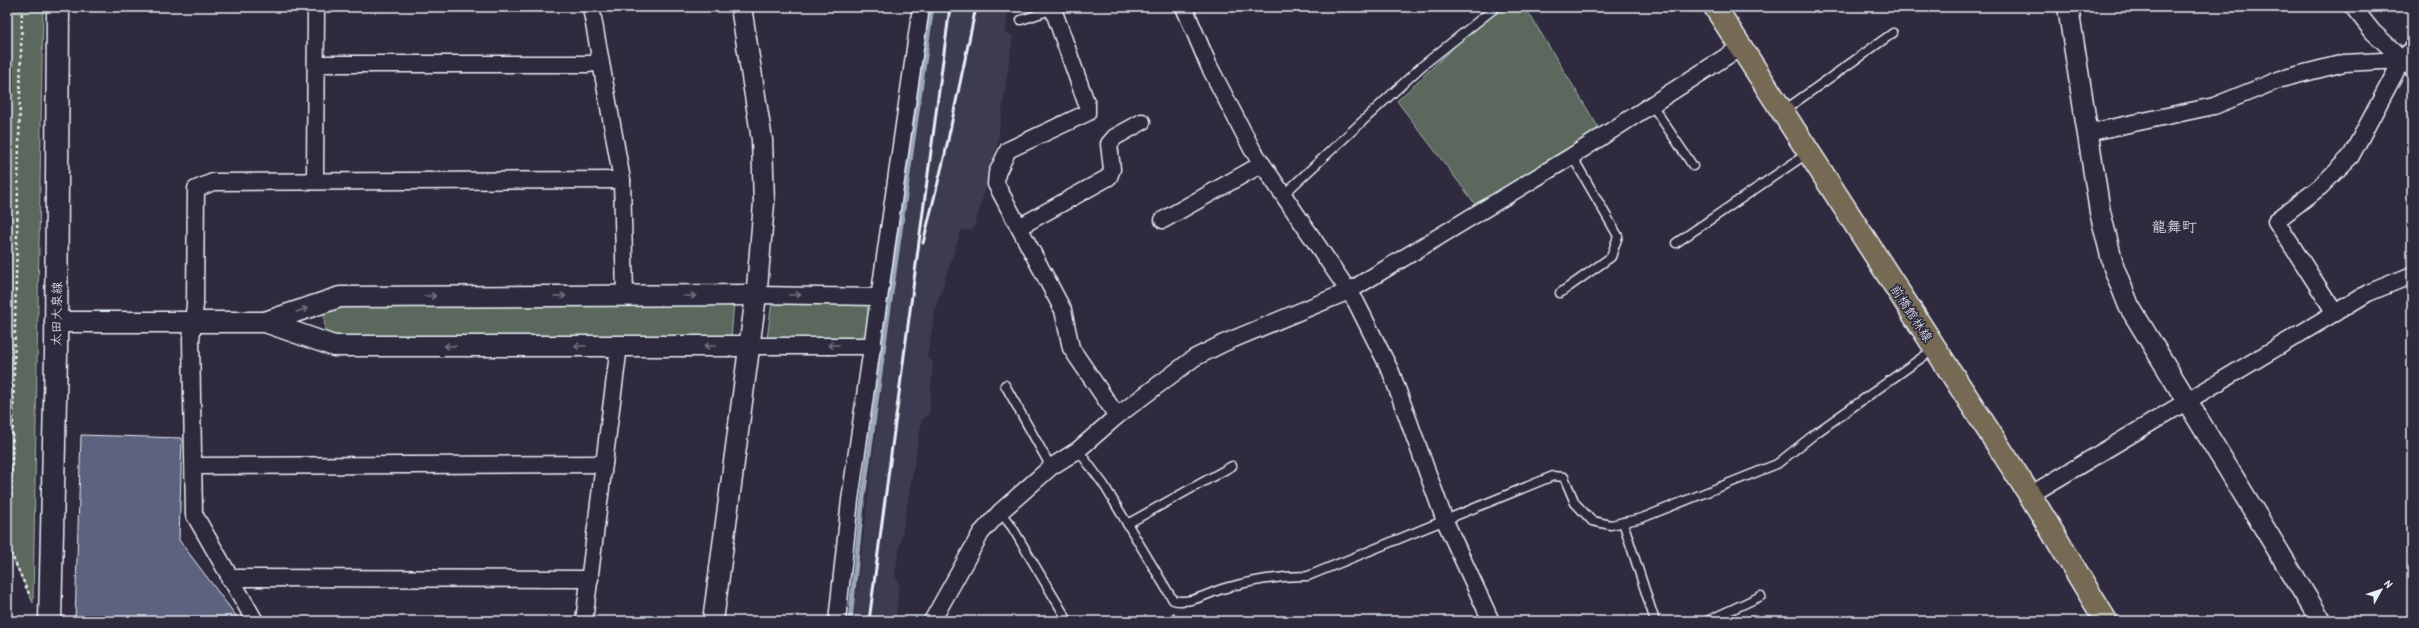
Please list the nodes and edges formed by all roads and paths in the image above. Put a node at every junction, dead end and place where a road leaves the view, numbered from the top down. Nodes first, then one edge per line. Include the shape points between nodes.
1 (22, 7) edge
2 (58, 7) edge
3 (316, 7) edge
4 (590, 7) edge
5 (741, 7) edge
6 (921, 7) edge
7 (1184, 7) edge
8 (1496, 7) edge
9 (1715, 7) edge
10 (2068, 7) edge
11 (2353, 7) edge
12 (1056, 8) edge
13 (1021, 20) dead end
14 (1893, 33) dead end
15 (1741, 47) junction
16 (2409, 59) edge
17 (600, 62) junction
18 (316, 64) junction
19 (1652, 105) junction
20 (1782, 111) junction
21 (1142, 122) dead end
22 (2087, 133) junction
23 (1809, 153) junction
24 (1572, 156) junction
25 (1262, 164) junction
26 (1693, 166) dead end
27 (315, 180) junction
28 (622, 180) junction
29 (1283, 195) junction
30 (1163, 220) dead end
31 (1019, 227) junction
32 (1676, 244) dead end
33 (2412, 275) edge
34 (1349, 291) junction
35 (1560, 293) dead end
36 (625, 295) junction
37 (756, 295) junction
38 (878, 297) junction
39 (2335, 313) junction
40 (56, 322) junction
41 (192, 322) junction
42 (265, 322) junction
43 (619, 346) junction
44 (749, 346) junction
45 (873, 346) junction
46 (1934, 349) junction
47 (1005, 385) dead end
48 (2188, 402) junction
49 (1117, 416) junction
50 (1078, 450) junction
51 (604, 464) junction
52 (194, 466) junction
53 (1232, 466) dead end
54 (1051, 467) junction
55 (2030, 495) junction
56 (1000, 512) junction
57 (1445, 521) junction
58 (1623, 522) junction
59 (1127, 524) junction
60 (229, 578) junction
61 (590, 579) junction
62 (1761, 596) dead end
63 (33, 603) dead end
64 (50, 621) edge
65 (255, 621) edge
66 (584, 621) edge
67 (714, 621) edge
68 (837, 621) edge
69 (932, 621) edge
70 (1068, 621) edge
71 (1491, 621) edge
72 (1655, 621) edge
73 (1707, 621) edge
74 (2106, 621) edge
75 (2321, 621) edge

1 - 63 path via 10,551
2 - 40 main road, 太田大泉線
3 - 18 street
4 - 17 street
5 - 37 street via 762,140 764,203
6 - 38 street
7 - 25 street via 1210,66
8 - 29 lane via 1422,66
9 - 15 main road, 前橋館林線
10 - 22 street
11 - 16 street via 2373,32
12 - 13 lane
12 - 31 street via 1087,105 1087,113 1008,150 996,173 996,184
14 - 20 lane
15 - 19 street
15 - 20 main road, 前橋館林線
16 - 22 street via 2344,63 2281,79 2214,106
16 - 39 street via 2352,156 2320,187 2276,221
17 - 18 street
17 - 28 street
18 - 27 street
19 - 24 street
19 - 26 lane
20 - 23 main road, 前橋館林線
21 - 31 street via 1115,137 1109,144 1112,169 1109,177
22 - 48 street via 2100,212 2114,268 2129,306
23 - 32 lane
23 - 46 main road, 前橋館林線
24 - 34 street
24 - 35 lane via 1618,236 1611,257
25 - 29 street
25 - 30 street
27 - 28 street
27 - 41 street via 213,182 196,189
28 - 36 street
29 - 34 street
31 - 49 street via 1062,310 1071,348
33 - 39 street via 2368,293
34 - 49 street via 1194,358
34 - 57 street via 1391,372
36 -> 37 street
42 -> 36 street via 340,297
37 -> 38 street
37 - 44 street
38 - 45 street
39 - 48 street
40 - 41 street
40 - 64 main road, 太田大泉線
41 - 42 street
41 - 52 street
43 -> 42 street via 334,346
44 -> 43 street
43 - 51 street
45 -> 44 street
44 - 67 street
45 - 68 street via 850,500
46 - 55 main road, 前橋館林線
46 - 58 lane via 1777,464 1642,518
47 - 54 lane
48 - 55 street
48 - 75 street
49 - 50 street
50 - 54 street
50 - 59 lane via 1104,485
51 - 52 street
51 - 61 street
52 - 60 street via 194,514
53 - 59 lane
54 - 56 street
55 - 74 main road, 前橋館林線
56 - 69 street via 981,533
56 - 70 lane via 1012,527
57 - 58 lane via 1553,476 1564,477 1575,503 1592,521 1611,525
57 - 59 lane via 1308,576 1274,577 1227,587 1184,602 1173,600
57 - 71 street
58 - 72 lane
60 - 61 street
60 - 65 street
61 - 66 street
62 - 73 lane

